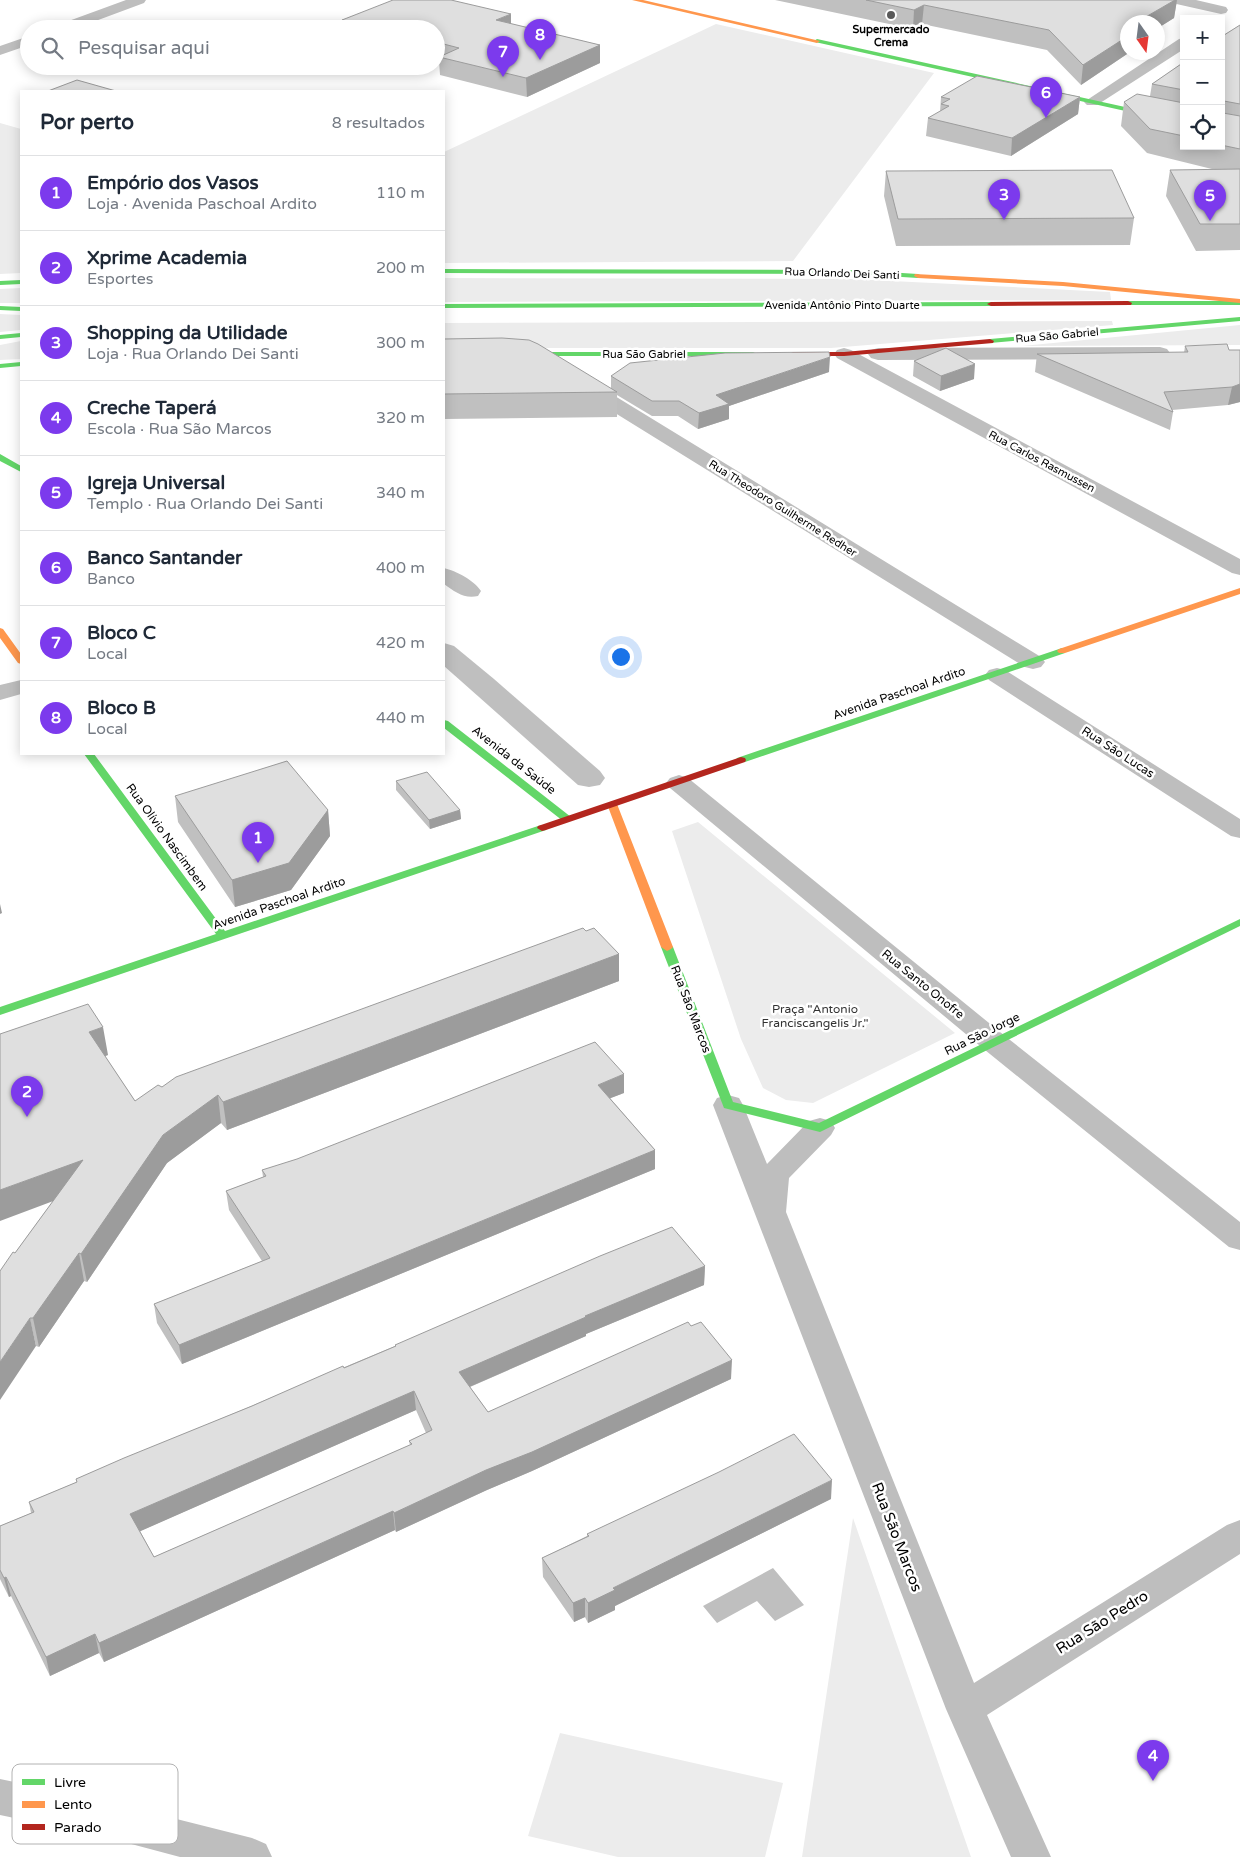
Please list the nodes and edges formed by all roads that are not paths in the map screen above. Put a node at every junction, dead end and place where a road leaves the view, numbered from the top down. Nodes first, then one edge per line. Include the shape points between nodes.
1 (139, 0) edge
2 (635, 0) edge
3 (675, 0) edge
4 (1177, 0) edge
5 (1226, 13) edge
6 (85, 20) edge
7 (20, 43) edge
8 (1180, 45) edge
9 (0, 51) edge
10 (1097, 98) junction
11 (1180, 112) edge
12 (1180, 121) edge
13 (445, 271) edge
14 (20, 282) edge
15 (0, 284) edge
16 (1240, 302) edge
17 (445, 306) edge
18 (0, 308) edge
19 (20, 309) edge
20 (445, 316) edge
21 (926, 316) dead end
22 (1142, 316) dead end
23 (1240, 317) edge
24 (20, 335) edge
25 (0, 337) edge
26 (1181, 353) edge
27 (445, 354) edge
28 (533, 354) junction
29 (766, 354) edge
30 (786, 354) edge
31 (844, 354) junction
32 (20, 364) edge
33 (1, 366) edge
34 (1240, 568) edge
35 (445, 576) edge
36 (470, 591) dead end
37 (1240, 591) edge
38 (0, 631) edge
39 (20, 660) edge
40 (1033, 662) junction
41 (996, 675) junction
42 (20, 687) edge
43 (0, 693) edge
44 (445, 724) edge
45 (90, 755) edge
46 (679, 782) junction
47 (612, 804) junction
48 (566, 819) junction
49 (1240, 830) edge
50 (624, 834) junction
51 (1240, 922) edge
52 (223, 936) junction
53 (0, 1011) edge
54 (995, 1043) junction
55 (728, 1105) junction
56 (820, 1128) junction
57 (771, 1214) junction
58 (1240, 1239) edge
59 (1240, 1535) edge
60 (965, 1709) junction
61 (178, 1837) edge
62 (252, 1857) edge
63 (1031, 1857) edge

1 - 6 street
2 - 10 main road
3 - 10 main road
4 - 5 street
7 - 9 street
8 - 10 street
10 - 11 main road
10 - 12 main road
13 - 16 main road, Rua Orlando Dei Santi via 854,272 1063,284
14 - 15 main road
16 - 17 main road, Avenida Antônio Pinto Duarte
18 - 19 main road
20 - 21 main road, Avenida Antônio Pinto Duarte
22 - 23 main road
23 - 31 main road, Rua São Gabriel
24 - 25 main road
26 - 31 street, Rua São Gabriel
27 - 28 main road, Rua São Gabriel
28 - 29 main road, Rua São Gabriel
28 - 40 street, Rua Theodoro Guilherme Redher
30 - 31 main road, Rua São Gabriel
31 - 34 street, Rua Carlos Rasmussen
32 - 33 main road
35 - 36 street
37 - 40 main road, Avenida Paschoal Ardito
38 - 39 main road
40 - 41 main road, Avenida Paschoal Ardito
41 - 46 main road, Avenida Paschoal Ardito
41 - 49 street, Rua São Lucas
42 - 43 street
44 - 48 main road, Avenida da Saúde
45 - 52 main road, Rua Olívio Nascimbem
46 - 47 main road, Avenida Paschoal Ardito
46 - 54 street, Rua Santo Onofre
47 - 48 main road, Avenida Paschoal Ardito
47 - 50 main road, Rua São Marcos
48 - 50 main road, Avenida Paschoal Ardito via 601,822
48 - 52 main road, Avenida Paschoal Ardito
50 - 55 main road, Rua São Marcos
51 - 54 main road, Rua São Jorge
52 - 53 main road, Avenida Paschoal Ardito
54 - 56 main road, Rua São Jorge
54 - 58 street, Rua Santo Onofre
55 - 56 main road
55 - 57 street, Rua São Marcos
56 - 57 street, Rua São Marcos via 774,1174
57 - 60 street, Rua São Marcos
59 - 60 street, Rua São Pedro
60 - 63 street, Rua São Marcos
61 - 62 street

